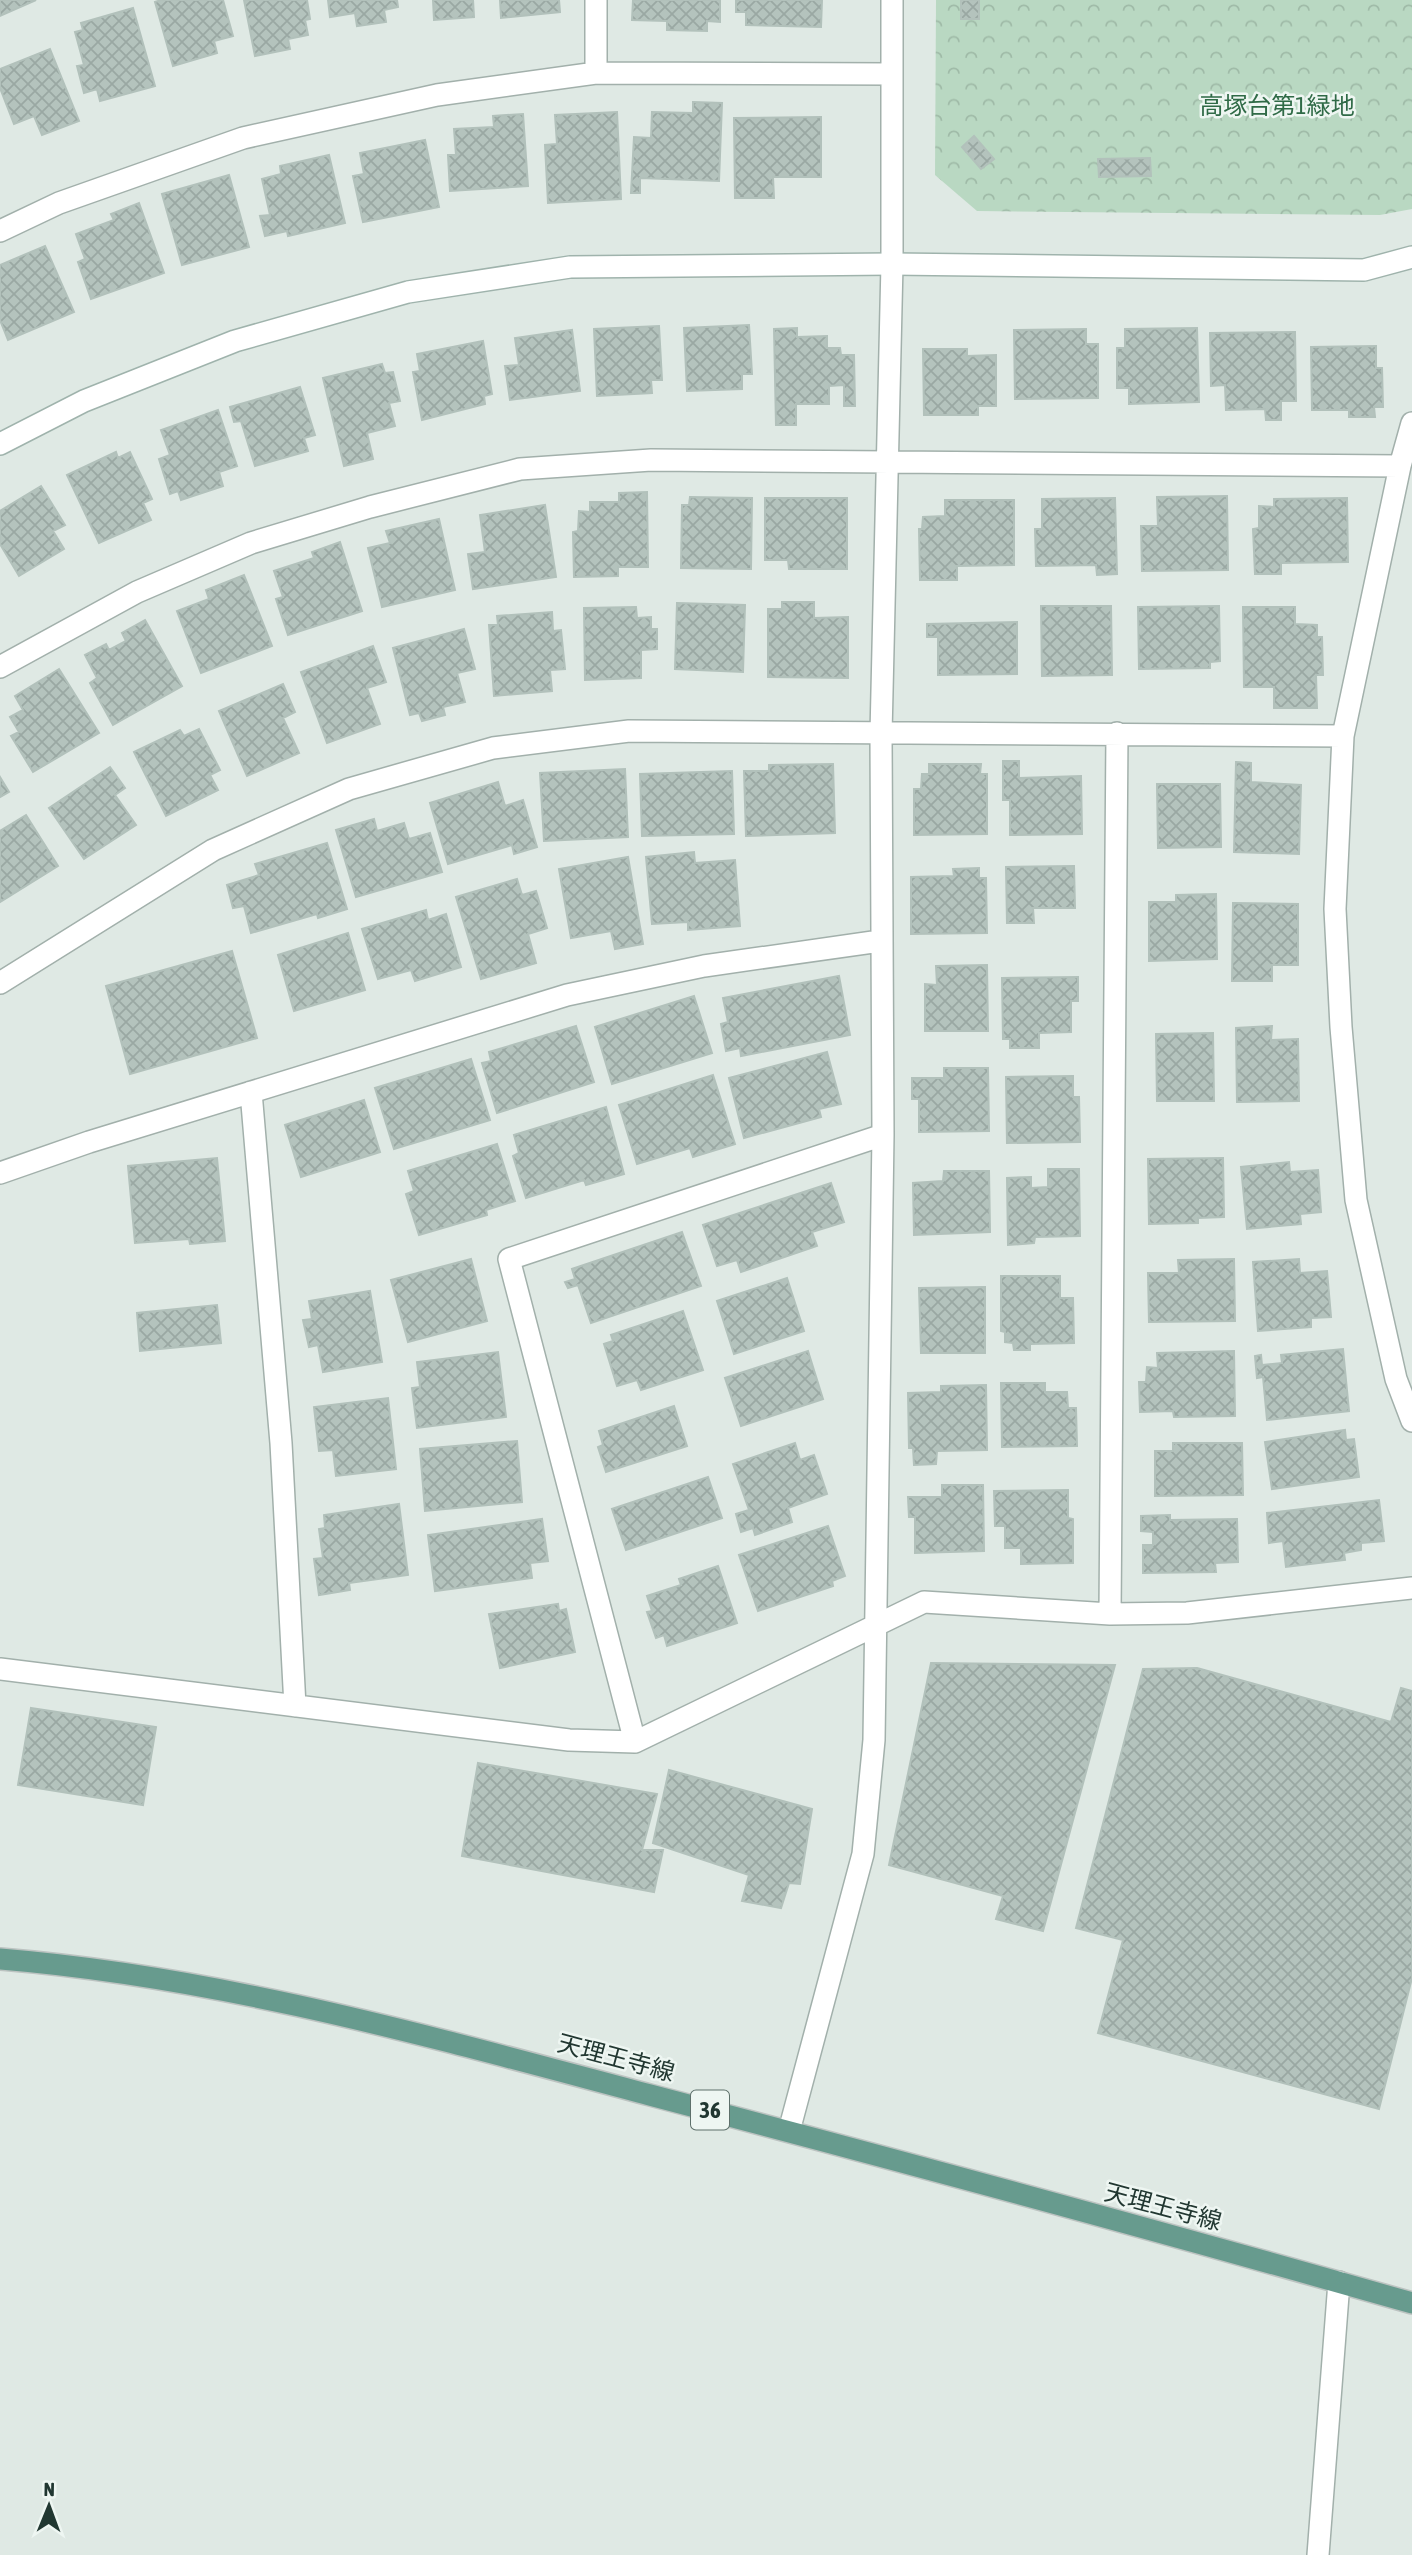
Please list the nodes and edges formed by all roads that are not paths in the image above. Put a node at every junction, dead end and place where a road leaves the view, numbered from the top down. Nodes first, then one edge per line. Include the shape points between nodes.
1 (596, 0) edge
2 (892, 0) edge
3 (596, 73) junction
4 (891, 74) junction
5 (0, 231) edge
6 (1412, 257) edge
7 (892, 264) junction
8 (1412, 423) edge
9 (0, 444) edge
10 (886, 461) junction
11 (1400, 466) junction
12 (0, 667) edge
13 (1117, 733) junction
14 (881, 734) junction
15 (1343, 736) junction
16 (880, 941) junction
17 (0, 983) edge
18 (251, 1091) junction
19 (883, 1135) junction
20 (0, 1173) edge
21 (1412, 1420) edge
22 (1412, 1588) edge
23 (1110, 1614) junction
24 (873, 1624) junction
25 (0, 1669) edge
26 (295, 1706) junction
27 (635, 1742) junction
28 (0, 1959) edge
29 (789, 2131) junction
30 (1339, 2282) junction
31 (1412, 2303) edge
32 (1318, 2555) edge

1 - 3 street
2 - 4 street
3 - 4 street
3 - 5 street via 437,95 243,138 59,203
4 - 7 street
6 - 7 street via 1364,270
7 - 9 street via 570,267 408,292 235,341 84,401
7 - 10 street
8 - 11 street
10 - 11 street
10 - 12 street via 652,460 520,469 251,543 137,592
10 - 14 street
11 - 15 street
13 - 14 street
13 - 15 street
13 - 23 street
14 - 16 street
14 - 17 street via 629,731 480,751 349,789 213,850
15 - 21 street via 1335,909 1356,1200 1396,1378
16 - 18 street via 704,965 567,995
16 - 19 street
18 - 20 street
18 - 26 street via 281,1443
19 - 24 street
19 - 27 street via 509,1259
22 - 23 street via 1186,1614
23 - 24 street via 924,1602
24 - 27 street
24 - 29 street via 874,1740 863,1854
25 - 26 street
26 - 27 street via 569,1740
28 - 29 main road, 天理王寺線 / 36 via 192,1982 373,2021
29 - 30 main road, 天理王寺線 / 36
30 - 31 main road, 天理王寺線 / 36
30 - 32 street

